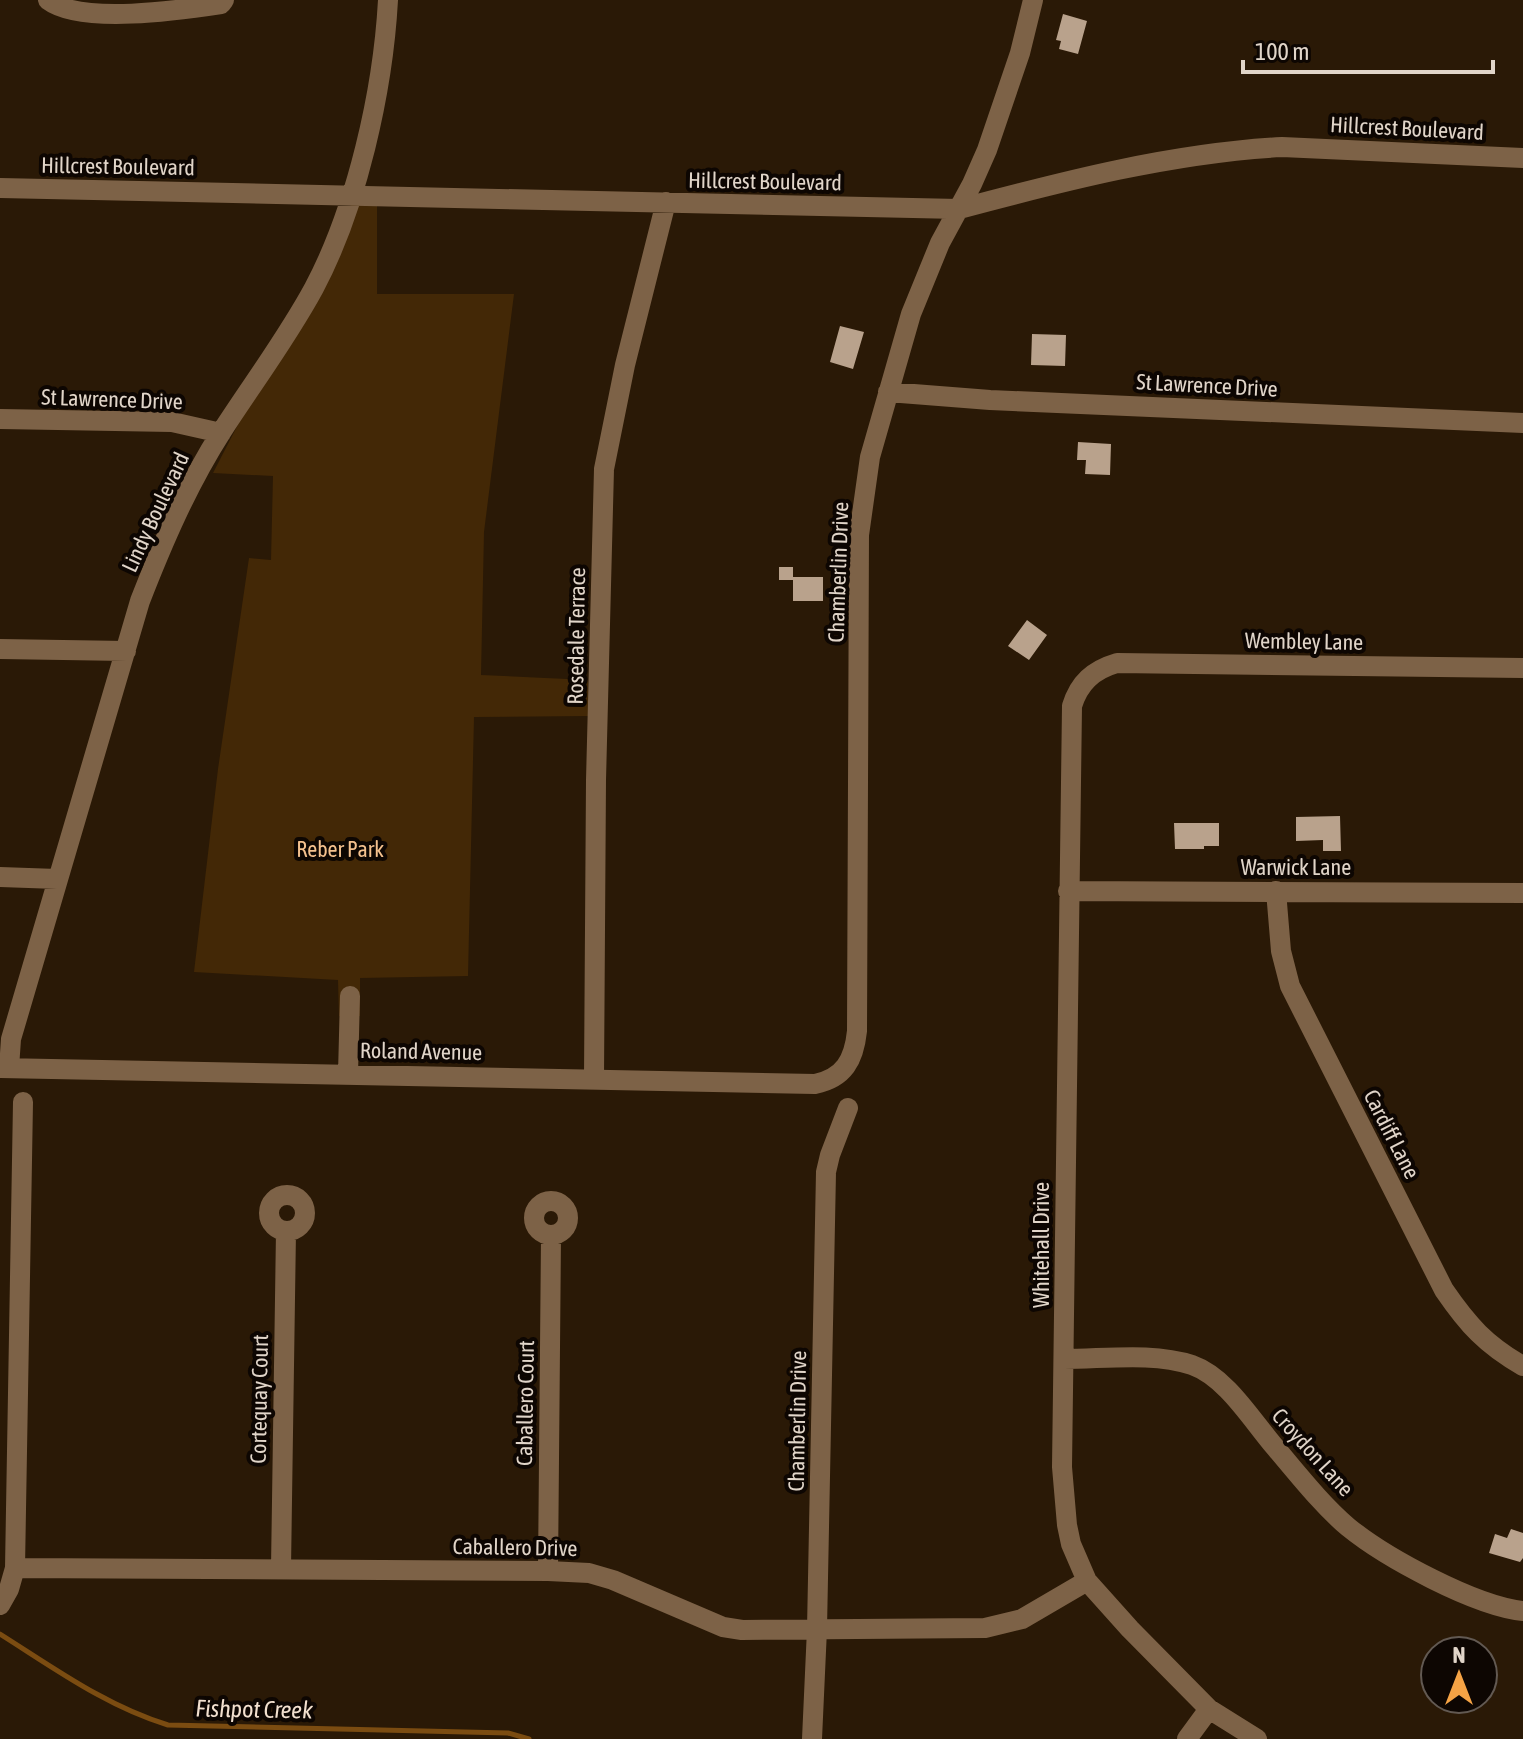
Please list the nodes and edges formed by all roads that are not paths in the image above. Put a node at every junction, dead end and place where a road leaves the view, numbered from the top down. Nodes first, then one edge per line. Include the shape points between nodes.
1 (48, 0) edge
2 (224, 0) edge
3 (388, 0) edge
4 (1033, 0) edge
5 (1523, 158) edge
6 (0, 188) edge
7 (352, 195) junction
8 (666, 202) junction
9 (959, 209) junction
10 (888, 392) junction
11 (0, 419) edge
12 (1523, 423) edge
13 (221, 433) junction
14 (0, 649) edge
15 (126, 651) junction
16 (1523, 668) edge
17 (1089, 677) joint
18 (0, 877) edge
19 (57, 879) junction
20 (1068, 891) junction
21 (1276, 891) junction
22 (1523, 893) edge
23 (350, 996) dead end
24 (4, 1068) edge
25 (348, 1074) junction
26 (839, 1075) joint
27 (594, 1078) junction
28 (23, 1102) dead end
29 (848, 1108) dead end
30 (286, 1231) dead end
31 (551, 1236) dead end
32 (10, 1338) edge
33 (1064, 1359) junction
34 (1523, 1366) edge
35 (15, 1568) junction
36 (281, 1568) junction
37 (548, 1571) junction
38 (1087, 1581) junction
39 (4, 1597) edge
40 (1523, 1611) edge
41 (817, 1629) junction
42 (1209, 1709) junction
43 (812, 1739) edge
44 (1187, 1739) edge
45 (1257, 1739) edge

1 - 2 street via 115,15
3 - 7 street, Lindy Boulevard via 371,123
4 - 9 street, Chamberlin Drive via 987,150
5 - 9 street, Hillcrest Boulevard via 1244,149 1079,177
6 - 7 street, Hillcrest Boulevard
7 - 8 street, Hillcrest Boulevard
7 - 13 street, Lindy Boulevard via 315,287
8 - 9 street, Hillcrest Boulevard
8 - 27 street, Rosedale Terrace via 604,469
9 - 10 street, Chamberlin Drive via 911,314
10 - 12 street, St Lawrence Drive
10 - 26 street, Chamberlin Drive via 870,457 859,535 857,1031 852,1058
11 - 13 street, St Lawrence Drive via 172,422
13 - 15 street, Lindy Boulevard via 161,547
14 - 15 street
15 - 19 street, Lindy Boulevard
16 - 17 street, Wembley Lane via 1117,663
17 - 20 street, Whitehall Drive via 1072,706
18 - 19 street
19 - 24 street, Lindy Boulevard
20 - 21 street, Warwick Lane
20 - 33 street, Whitehall Drive
21 - 22 street, Warwick Lane
21 - 34 street, Cardiff Lane via 1290,986 1444,1290 1474,1330
23 - 25 street
24 - 25 street, Roland Avenue
25 - 27 street, Roland Avenue
26 - 27 street, Roland Avenue via 815,1084
28 - 32 street
29 - 41 street, Chamberlin Drive via 826,1172
30 - 36 street, Cortequay Court
31 - 37 street, Caballero Court
32 - 35 street
33 - 38 street, Whitehall Drive via 1067,1525
33 - 40 street, Croydon Lane via 1165,1359 1195,1366 1223,1385 1347,1526 1399,1561 1475,1597
35 - 36 street, Caballero Drive
35 - 39 street
36 - 37 street, Caballero Drive
37 - 41 street, Caballero Drive via 613,1580 723,1627
38 - 41 street, Caballero Drive via 1006,1625
38 - 42 street, Whitehall Drive
41 - 43 street, Chamberlin Drive
42 - 44 street
42 - 45 street, Whitehall Drive

